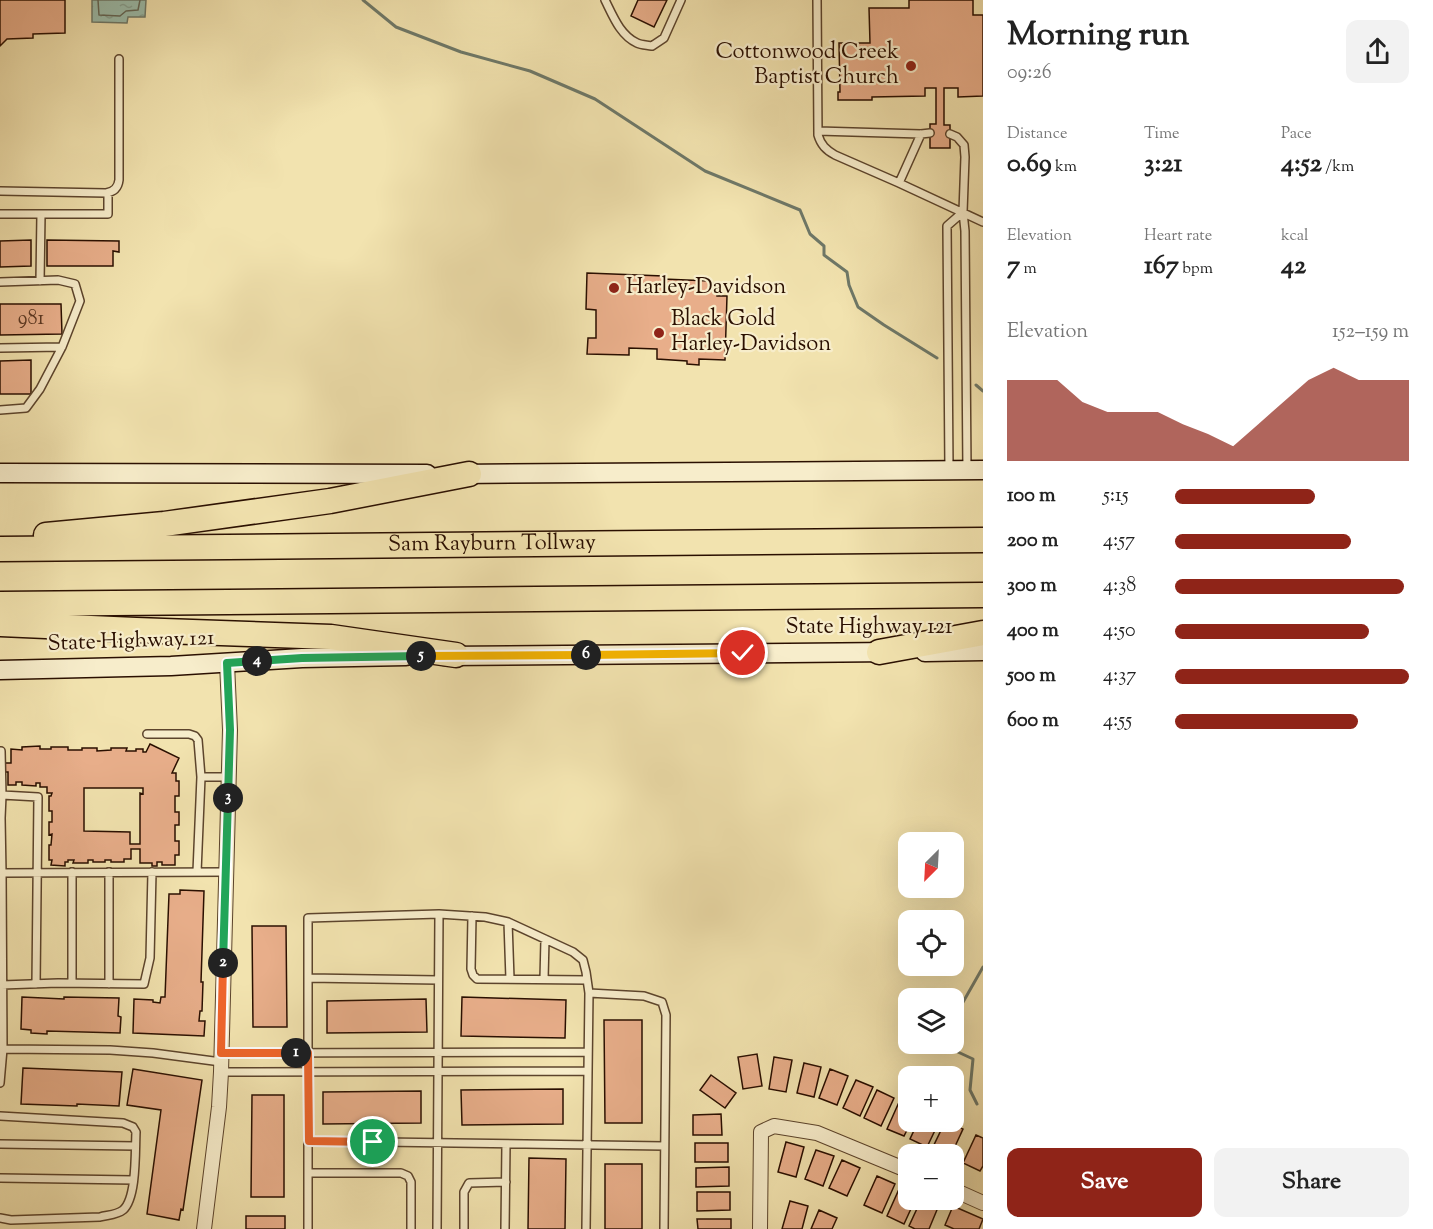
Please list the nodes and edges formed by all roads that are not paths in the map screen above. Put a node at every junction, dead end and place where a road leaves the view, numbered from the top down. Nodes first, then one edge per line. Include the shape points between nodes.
1 (605, 0) edge
2 (681, 0) edge
3 (817, 0) edge
4 (119, 59) dead end
5 (818, 131) junction
6 (930, 133) dead end
7 (921, 134) junction
8 (950, 134) dead end
9 (899, 183) junction
10 (0, 191) edge
11 (108, 193) junction
12 (963, 212) junction
13 (0, 214) edge
14 (41, 214) junction
15 (983, 222) edge
16 (40, 281) junction
17 (0, 282) edge
18 (62, 347) junction
19 (0, 348) edge
20 (0, 410) edge
21 (966, 470) edge
22 (0, 473) edge
23 (469, 474) junction
24 (983, 540) edge
25 (4, 549) edge
26 (983, 595) edge
27 (0, 604) edge
28 (0, 624) edge
29 (983, 633) edge
30 (983, 651) edge
31 (879, 652) junction
32 (456, 656) junction
33 (227, 663) junction
34 (0, 670) edge
35 (147, 734) dead end
36 (1, 751) edge
37 (201, 777) junction
38 (228, 777) junction
39 (2, 795) junction
40 (1, 818) edge
41 (37, 872) junction
42 (72, 872) junction
43 (109, 872) junction
44 (152, 872) junction
45 (197, 872) junction
46 (226, 872) junction
47 (2, 873) junction
48 (439, 915) junction
49 (472, 916) junction
50 (508, 922) junction
51 (545, 939) junction
52 (308, 978) junction
53 (510, 979) junction
54 (438, 980) junction
55 (544, 980) junction
56 (587, 980) junction
57 (72, 983) junction
58 (36, 984) junction
59 (109, 984) junction
60 (2, 985) junction
61 (589, 993) junction
62 (3, 1049) junction
63 (587, 1052) junction
64 (308, 1053) junction
65 (438, 1053) junction
66 (221, 1062) junction
67 (438, 1071) junction
68 (588, 1071) junction
69 (309, 1072) junction
70 (0, 1083) edge
71 (0, 1116) edge
72 (309, 1141) junction
73 (438, 1143) junction
74 (0, 1144) edge
75 (506, 1144) junction
76 (135, 1146) junction
77 (587, 1146) junction
78 (664, 1146) junction
79 (898, 1166) edge
80 (309, 1173) junction
81 (0, 1178) edge
82 (133, 1180) junction
83 (506, 1182) junction
84 (964, 1194) edge
85 (983, 1203) edge
86 (0, 1218) edge
87 (204, 1229) edge
88 (308, 1229) edge
89 (411, 1229) edge
90 (437, 1229) edge
91 (464, 1229) edge
92 (505, 1229) edge
93 (586, 1229) edge
94 (664, 1229) edge
95 (760, 1229) edge

1 - 2 lane via 618,26 628,36 638,44 652,46 664,38
3 - 5 lane
4 - 11 lane via 119,180 117,188
5 - 7 lane
5 - 9 lane via 826,150
6 - 7 lane
7 - 9 lane
8 - 12 lane via 964,145
9 - 12 lane
10 - 11 lane
11 - 14 lane via 108,214
12 - 15 lane
12 - 21 lane
12 - 21 lane via 947,226
13 - 14 lane
14 - 16 lane
16 - 17 lane
16 - 18 lane via 75,284 80,301
18 - 19 lane
18 - 20 lane via 26,408
21 - 23 main road
22 - 23 main road
23 - 25 highway via 298,506 45,535
24 - 25 highway, Sam Rayburn Tollway
26 - 27 highway
28 - 32 highway via 331,637
29 - 31 highway
30 - 31 main road, State Highway 121
31 - 32 main road, State Highway 121
32 - 33 main road, State Highway 121
33 - 34 main road, State Highway 121
33 - 38 street
35 - 37 lane via 195,736
36 - 39 lane
37 - 38 lane
37 - 45 lane
38 - 46 street
39 - 40 lane
39 - 41 lane via 38,796
40 - 47 lane
41 - 42 lane
41 - 47 lane
41 - 58 lane
42 - 43 lane
42 - 57 lane
43 - 44 lane
43 - 59 lane
44 - 45 lane
44 - 59 lane via 150,958 144,984
45 - 46 lane
46 - 66 street
47 - 60 lane
48 - 49 lane
48 - 52 lane via 308,918
48 - 54 lane
49 - 50 lane
49 - 53 lane via 473,975 477,979
50 - 51 lane
50 - 53 lane
51 - 55 lane
51 - 56 lane via 583,960
52 - 54 lane
52 - 64 lane
53 - 55 lane
54 - 65 lane
55 - 56 lane
56 - 61 lane
57 - 58 lane
57 - 59 lane
58 - 60 lane
60 - 62 lane
61 - 63 lane
61 - 78 lane via 644,996 662,1002 666,1015
62 - 66 lane via 110,1050
62 - 70 lane
63 - 65 lane
63 - 68 lane
64 - 65 lane
64 - 66 lane
64 - 69 lane
65 - 67 lane
66 - 69 lane
66 - 87 street
67 - 68 lane
67 - 69 lane
67 - 73 lane
68 - 77 lane
69 - 72 lane
71 - 76 lane via 123,1123 136,1132
72 - 73 lane
72 - 80 lane
73 - 75 lane
73 - 90 lane
74 - 76 lane
75 - 77 lane
75 - 83 lane
76 - 82 lane
77 - 78 lane
77 - 93 lane
78 - 94 lane
79 - 95 street via 817,1133 774,1126 761,1132
80 - 88 lane
80 - 89 lane via 408,1176
81 - 82 lane
82 - 86 lane via 129,1200 123,1210 114,1214
83 - 91 lane via 469,1183 464,1192
83 - 92 lane
84 - 85 street

